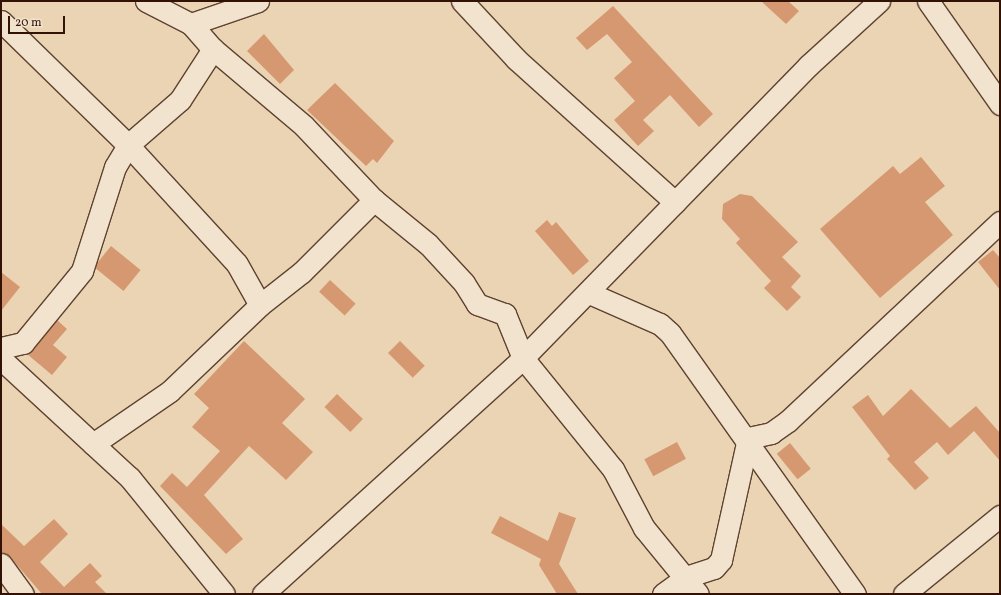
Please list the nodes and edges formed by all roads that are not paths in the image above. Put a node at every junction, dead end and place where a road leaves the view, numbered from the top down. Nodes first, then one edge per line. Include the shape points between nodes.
1 (146, 1) edge
2 (258, 1) edge
3 (462, 1) edge
4 (879, 1) edge
5 (928, 1) edge
6 (1, 21) edge
7 (191, 24) junction
8 (213, 49) junction
9 (1000, 104) edge
10 (128, 145) junction
11 (374, 200) junction
12 (675, 202) junction
13 (1000, 222) edge
14 (589, 294) junction
15 (260, 305) junction
16 (1, 348) edge
17 (523, 358) junction
18 (1, 359) edge
19 (748, 438) junction
20 (93, 444) junction
21 (1000, 516) edge
22 (1, 564) edge
23 (692, 586) edge
24 (23, 594) edge
25 (224, 594) edge
26 (263, 594) edge
27 (663, 594) edge
28 (855, 594) edge
29 (904, 594) edge

1 - 7 street
2 - 7 street
3 - 12 street via 516,59
4 - 12 street via 809,65
5 - 9 street
6 - 10 street
7 - 8 street
8 - 10 street via 180,100
8 - 11 street via 304,126
10 - 15 street via 237,264
10 - 16 street via 114,167 82,271 23,343
11 - 15 street via 302,272
11 - 17 street via 428,244 464,284 477,304 505,314
12 - 14 street
13 - 19 street via 788,421 771,433
14 - 17 street
14 - 19 street via 660,324 670,333
15 - 20 street via 170,391
17 - 23 street via 613,470 644,528
17 - 26 street
18 - 20 street
19 - 23 street via 721,560
19 - 28 street via 769,476
20 - 25 street via 130,478
21 - 29 street
22 - 24 street
23 - 27 street

